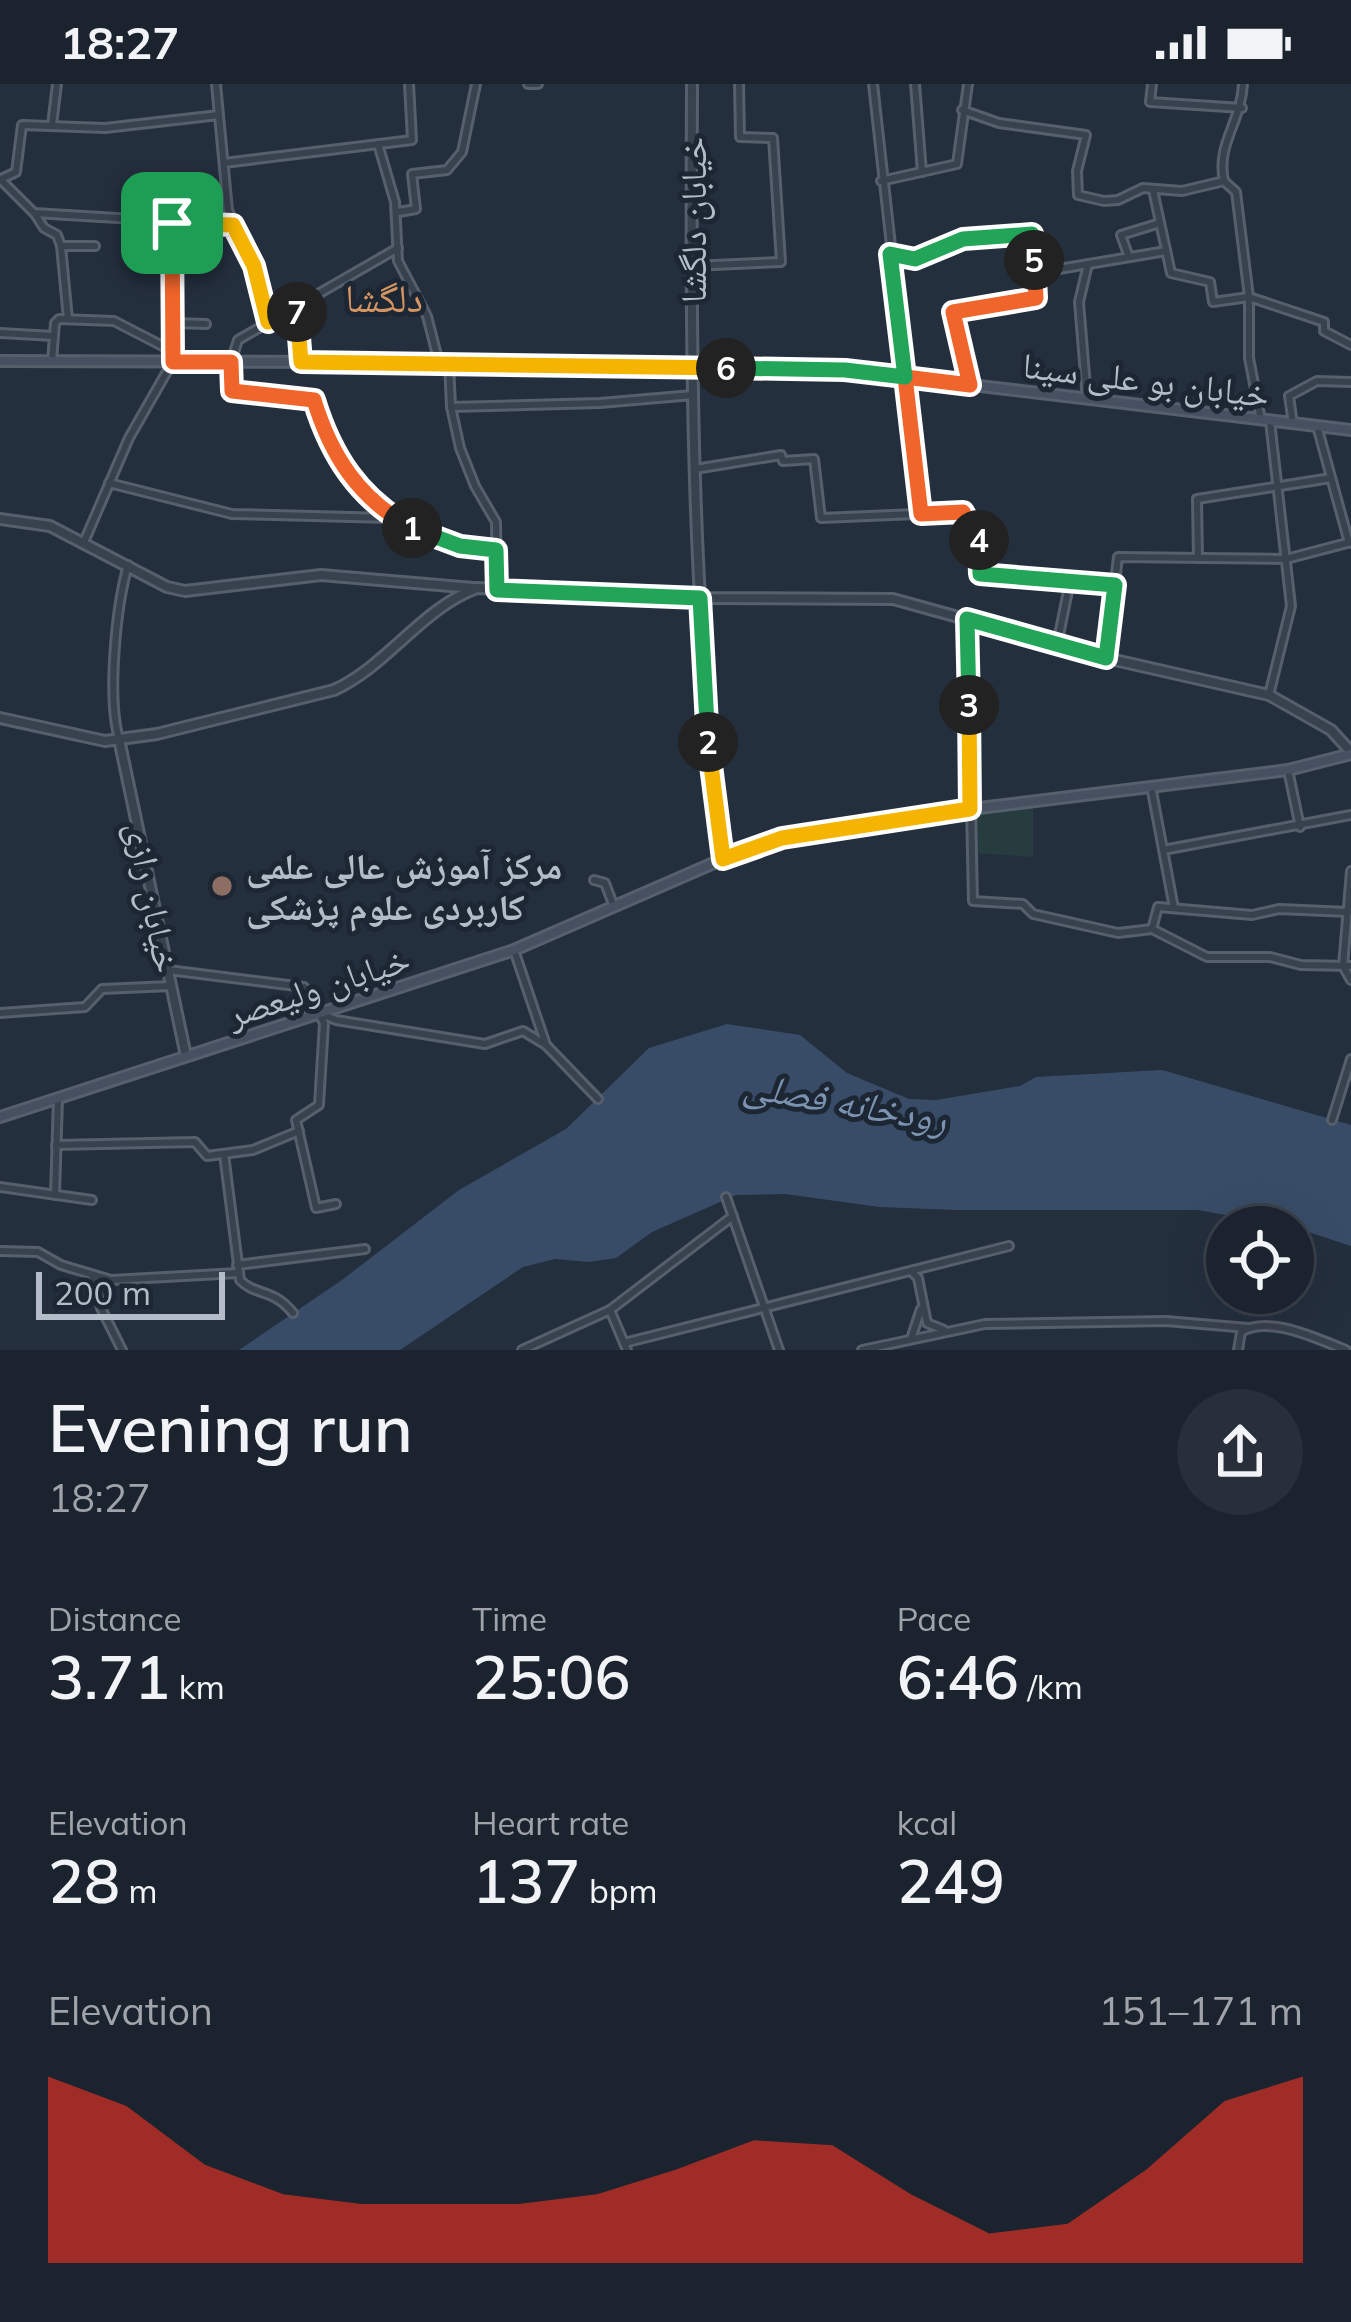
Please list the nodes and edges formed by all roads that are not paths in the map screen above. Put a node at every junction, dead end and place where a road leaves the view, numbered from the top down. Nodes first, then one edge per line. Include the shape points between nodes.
1 (56, 84) edge
2 (216, 84) edge
3 (409, 84) edge
4 (476, 84) edge
5 (528, 84) edge
6 (538, 84) edge
7 (692, 84) edge
8 (739, 84) edge
9 (873, 84) edge
10 (915, 84) edge
11 (968, 84) edge
12 (1152, 84) edge
13 (1243, 84) edge
14 (1242, 108) junction
15 (962, 110) junction
16 (219, 116) junction
17 (52, 125) junction
18 (378, 143) junction
19 (224, 163) junction
20 (922, 172) junction
21 (0, 179) edge
22 (881, 181) junction
23 (1224, 181) junction
24 (1154, 190) junction
25 (396, 212) junction
26 (34, 213) junction
27 (172, 223) junction
28 (1160, 223) junction
29 (233, 225) junction
30 (61, 246) junction
31 (95, 246) dead end
32 (398, 248) junction
33 (1166, 251) junction
34 (890, 254) junction
35 (1129, 257) junction
36 (1088, 264) junction
37 (692, 266) junction
38 (1035, 273) junction
39 (1249, 297) junction
40 (296, 306) junction
41 (68, 319) junction
42 (175, 322) junction
43 (268, 322) junction
44 (206, 324) dead end
45 (0, 333) edge
46 (54, 336) junction
47 (1351, 345) edge
48 (174, 357) junction
49 (0, 361) edge
50 (52, 361) junction
51 (231, 362) junction
52 (301, 362) junction
53 (444, 363) junction
54 (692, 368) junction
55 (905, 377) junction
56 (1351, 382) edge
57 (970, 385) junction
58 (693, 395) junction
59 (1087, 399) junction
60 (451, 407) junction
61 (1266, 420) junction
62 (1293, 424) junction
63 (1318, 426) junction
64 (1351, 430) edge
65 (695, 469) junction
66 (1331, 478) junction
67 (109, 484) junction
68 (1277, 487) junction
69 (921, 514) junction
70 (393, 518) junction
71 (0, 519) edge
72 (84, 542) junction
73 (1350, 542) edge
74 (496, 550) junction
75 (1198, 558) junction
76 (1286, 560) junction
77 (128, 565) junction
78 (1070, 581) junction
79 (1115, 585) junction
80 (477, 588) junction
81 (497, 590) junction
82 (700, 598) junction
83 (967, 619) junction
84 (1057, 645) junction
85 (1106, 658) junction
86 (1269, 695) junction
87 (0, 718) edge
88 (119, 739) junction
89 (1351, 753) edge
90 (1288, 770) junction
91 (1151, 786) junction
92 (970, 809) junction
93 (1351, 815) edge
94 (1300, 827) junction
95 (1163, 850) junction
96 (723, 859) junction
97 (1351, 872) edge
98 (594, 880) dead end
99 (614, 907) junction
100 (1174, 908) junction
101 (1348, 912) junction
102 (1152, 929) junction
103 (514, 950) junction
104 (1347, 966) edge
105 (168, 970) junction
106 (1351, 980) edge
107 (171, 986) junction
108 (0, 1013) edge
109 (321, 1014) junction
110 (546, 1045) junction
111 (186, 1056) junction
112 (1351, 1059) edge
113 (58, 1098) junction
114 (598, 1099) dead end
115 (0, 1117) edge
116 (1332, 1120) dead end
117 (299, 1131) junction
118 (56, 1144) junction
119 (224, 1154) junction
120 (0, 1187) edge
121 (55, 1195) junction
122 (726, 1197) dead end
123 (92, 1200) dead end
124 (336, 1204) dead end
125 (733, 1216) junction
126 (1009, 1246) dead end
127 (364, 1249) dead end
128 (0, 1251) edge
129 (932, 1265) junction
130 (237, 1269) junction
131 (911, 1271) junction
132 (92, 1276) junction
133 (920, 1292) junction
134 (922, 1306) junction
135 (765, 1308) junction
136 (610, 1310) junction
137 (293, 1313) dead end
138 (1248, 1328) junction
139 (948, 1331) junction
140 (911, 1340) junction
141 (626, 1347) edge
142 (122, 1350) edge
143 (522, 1350) edge
144 (779, 1350) edge
145 (862, 1350) edge
146 (1238, 1350) edge
147 (1346, 1350) edge

1 - 17 street
2 - 16 street
3 - 18 street via 412,140
4 - 25 street via 456,162 412,174 416,209
5 - 6 street
7 - 37 street, خیابان دلگشا
8 - 37 street via 740,137 773,138 781,262
9 - 22 street
10 - 20 street
11 - 15 street
12 - 14 street via 1150,103
13 - 14 street
14 - 23 street via 1220,161
15 - 20 street via 957,164
15 - 24 street via 1086,135 1078,195 1105,201
16 - 17 street
16 - 19 street
17 - 21 street via 22,124 16,172
18 - 19 street
18 - 25 street
19 - 29 street
20 - 22 street
21 - 26 street
22 - 34 street
23 - 24 street
23 - 39 street via 1236,192
24 - 28 street
25 - 32 street
26 - 27 street
26 - 30 street
27 - 29 street
27 - 42 street
28 - 33 street
28 - 35 street via 1121,235
29 - 43 street
30 - 31 street
30 - 41 street
32 - 40 street
32 - 53 street
33 - 35 street
33 - 39 street via 1171,273 1210,282 1213,302
34 - 38 street via 915,259 963,239 1032,234
34 - 55 street
35 - 36 street
36 - 38 street
36 - 59 street via 1078,302
37 - 54 street, خیابان دلگشا
38 - 57 street via 1036,298 953,312
39 - 47 street via 1324,322 1324,331
39 - 61 street via 1249,358
40 - 43 street
40 - 52 street
41 - 46 street via 56,320
41 - 48 street via 114,321
42 - 44 street
42 - 48 street
43 - 51 street via 238,340
45 - 46 street
46 - 50 street
48 - 50 main road, خیابان بو علی سینا
48 - 51 main road, خیابان بو علی سینا
48 - 67 street
49 - 50 main road, خیابان بو علی سینا
51 - 52 main road, خیابان بو علی سینا
51 - 70 street via 232,391 314,400 342,467
52 - 53 main road, خیابان بو علی سینا
53 - 54 main road, خیابان بو علی سینا
53 - 60 street
54 - 55 main road, خیابان بو علی سینا
54 - 58 street, خیابان دلگشا
55 - 57 main road, خیابان بو علی سینا
55 - 69 street
56 - 62 street via 1317,381 1289,396
57 - 59 main road, خیابان بو علی سینا
58 - 60 street
58 - 65 street, خیابان دلگشا
59 - 61 main road, خیابان بو علی سینا
60 - 74 street via 466,467 496,522
61 - 62 main road, خیابان بو علی سینا
61 - 68 street
62 - 63 main road, خیابان بو علی سینا
63 - 64 main road, خیابان بو علی سینا
63 - 66 street
65 - 69 street via 781,455 814,459 821,518
65 - 82 street, خیابان دلگشا
66 - 68 street
66 - 73 street
67 - 70 street via 232,514
67 - 72 street
68 - 75 street via 1197,499
68 - 76 street
69 - 78 street via 963,512 981,545 980,574
70 - 74 street via 460,546
71 - 72 street via 50,526
72 - 77 street
73 - 76 street
74 - 81 street
75 - 76 street
75 - 79 street via 1118,557
76 - 86 street via 1292,606
77 - 80 street via 185,590 321,574
77 - 88 street via 118,601
78 - 79 street
78 - 84 street
79 - 85 street
80 - 81 street
80 - 88 street via 334,691
81 - 82 street
82 - 83 street via 893,599
82 - 96 street, خیابان دلگشا
83 - 84 street
83 - 92 street
84 - 85 street
85 - 86 street
86 - 89 street via 1331,730
87 - 88 street
88 - 105 street, خیابان رازی
89 - 90 main road, خیابان ولیعصر
90 - 91 main road, خیابان ولیعصر
90 - 94 street
91 - 92 main road, خیابان ولیعصر
91 - 95 street
92 - 96 main road, خیابان ولیعصر via 782,838
92 - 102 street via 973,902 1023,904 1033,914 1118,934
93 - 94 street
94 - 95 street
95 - 100 street
96 - 99 main road, خیابان ولیعصر
97 - 101 street
98 - 99 street via 605,883
99 - 103 main road, خیابان ولیعصر
100 - 101 street
100 - 102 street via 1158,907
101 - 104 street
102 - 104 street via 1208,957
103 - 109 main road, خیابان ولیعصر
103 - 110 street
104 - 106 street
105 - 107 street, خیابان رازی
105 - 109 street via 304,987
107 - 108 street via 102,989 85,1007
107 - 111 street, خیابان رازی
109 - 110 street via 485,1044 523,1031
109 - 111 main road, خیابان ولیعصر
109 - 117 street via 319,1105 296,1120
110 - 114 street
111 - 113 main road, خیابان ولیعصر
112 - 116 street
113 - 115 main road, خیابان ولیعصر
113 - 118 street
117 - 119 street
117 - 124 street via 316,1208
118 - 119 street via 195,1142 207,1156
118 - 121 street
119 - 130 street
120 - 121 street
121 - 123 street
122 - 125 street
125 - 135 street
125 - 136 street
126 - 129 street
127 - 130 street
128 - 132 street via 38,1252
129 - 131 street
129 - 133 street
130 - 132 street via 138,1281
130 - 137 street via 245,1286 273,1294
131 - 133 street
131 - 135 street
132 - 142 street
133 - 134 street
134 - 139 street via 927,1323
134 - 140 street
135 - 141 street
135 - 144 street
136 - 141 street
136 - 143 street
138 - 139 street via 1061,1320
138 - 146 street
138 - 147 street
139 - 140 street
140 - 145 street

